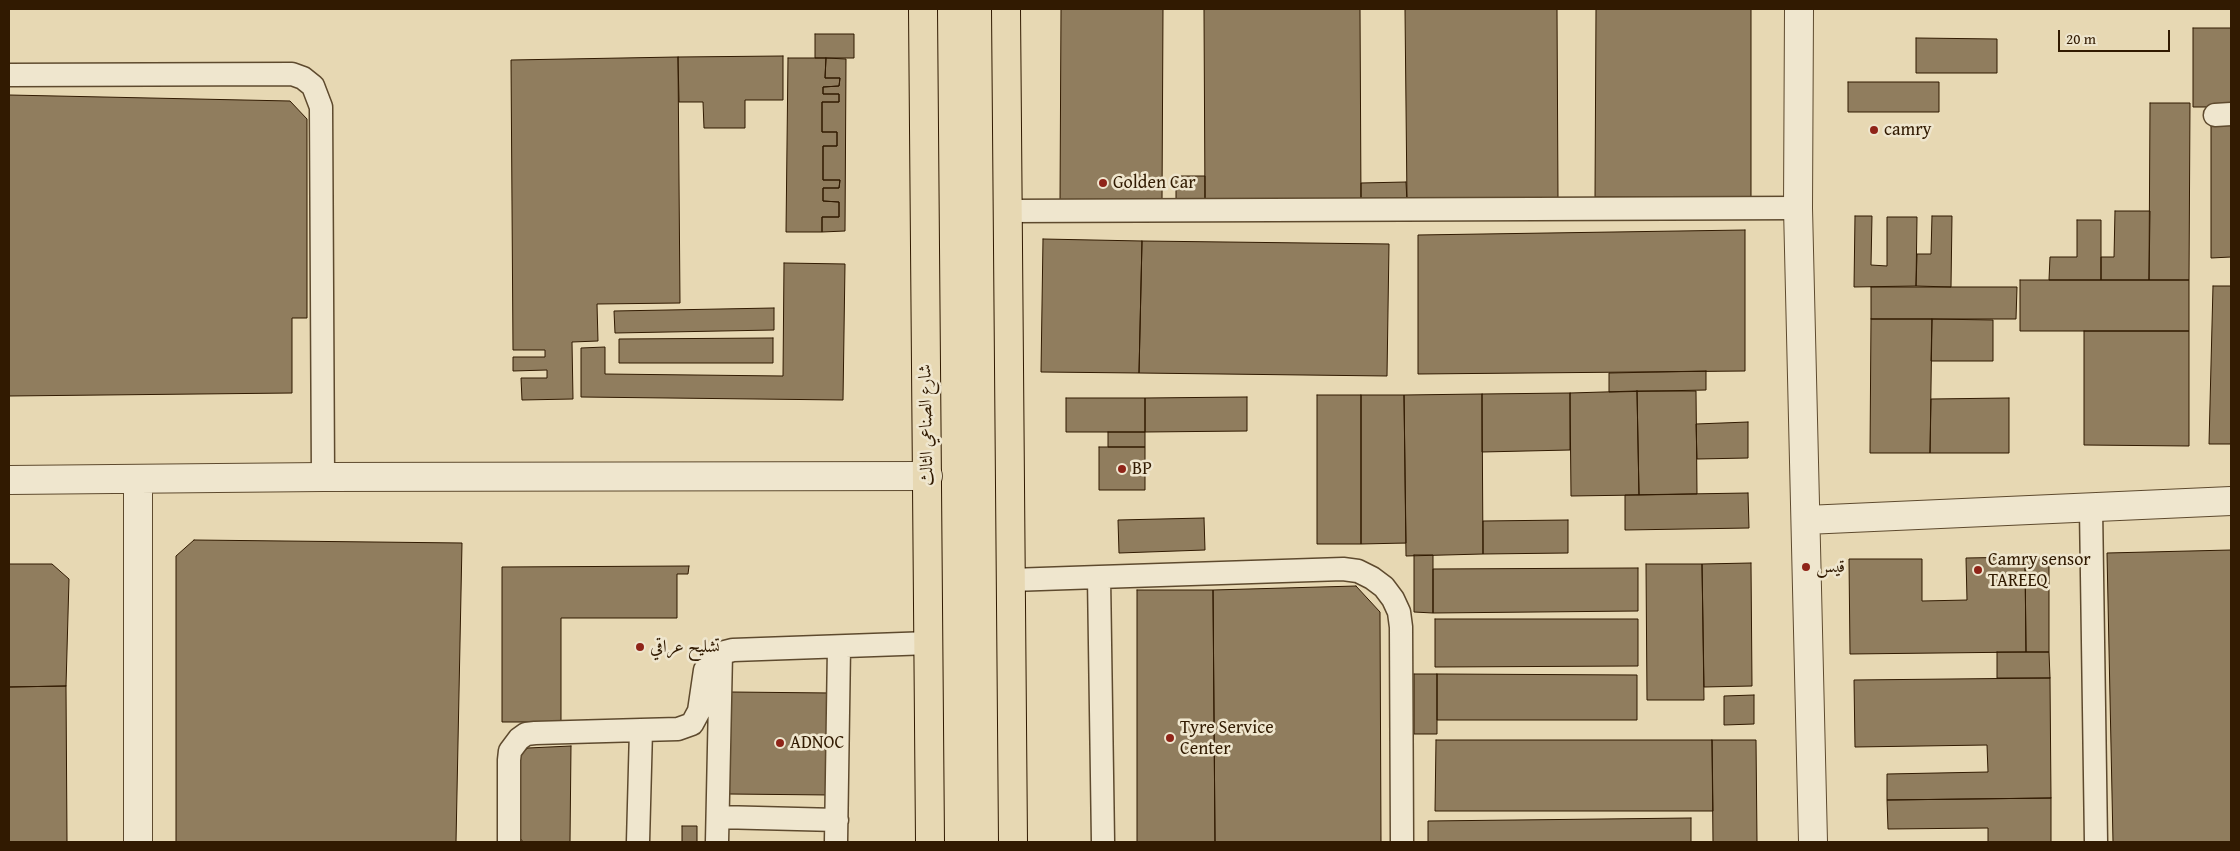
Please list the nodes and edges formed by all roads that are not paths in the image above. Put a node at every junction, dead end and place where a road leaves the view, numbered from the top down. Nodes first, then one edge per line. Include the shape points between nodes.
1 (923, 9) edge
2 (1006, 9) edge
3 (1799, 9) edge
4 (9, 75) edge
5 (1798, 208) junction
6 (1008, 211) junction
7 (928, 476) junction
8 (323, 477) junction
9 (138, 479) junction
10 (9, 480) edge
11 (2231, 501) edge
12 (2092, 508) junction
13 (1806, 520) junction
14 (1099, 577) junction
15 (1011, 580) junction
16 (930, 643) junction
17 (839, 647) junction
18 (721, 653) junction
19 (641, 730) junction
20 (718, 817) junction
21 (836, 820) junction
22 (138, 842) edge
23 (509, 842) edge
24 (638, 842) edge
25 (717, 842) edge
26 (836, 842) edge
27 (930, 842) edge
28 (1013, 842) edge
29 (1103, 842) edge
30 (1402, 842) edge
31 (1813, 842) edge
32 (2096, 842) edge

1 - 7 main road, شارع الصناعي الثالث
2 - 6 main road
3 - 5 street
4 - 8 lane via 292,74 313,86 321,107
5 - 6 lane
5 - 13 street
6 - 15 main road
7 - 8 street
7 - 16 main road, شارع الصناعي الثالث
8 - 9 street
9 - 10 street
9 - 22 street
11 - 12 street
12 - 13 street
12 - 32 lane
13 - 31 street
14 - 15 lane
14 - 29 lane
14 - 30 lane via 1343,570 1358,571 1384,587 1396,605 1401,627
15 - 28 main road
16 - 17 lane
16 - 27 main road, شارع الصناعي الثالث
17 - 18 lane
17 - 21 lane
18 - 19 lane via 705,670 699,711 692,724 678,729
18 - 20 lane
19 - 23 lane via 535,733 519,739 510,752 509,760
19 - 24 lane
20 - 21 lane
20 - 25 lane
21 - 26 lane

